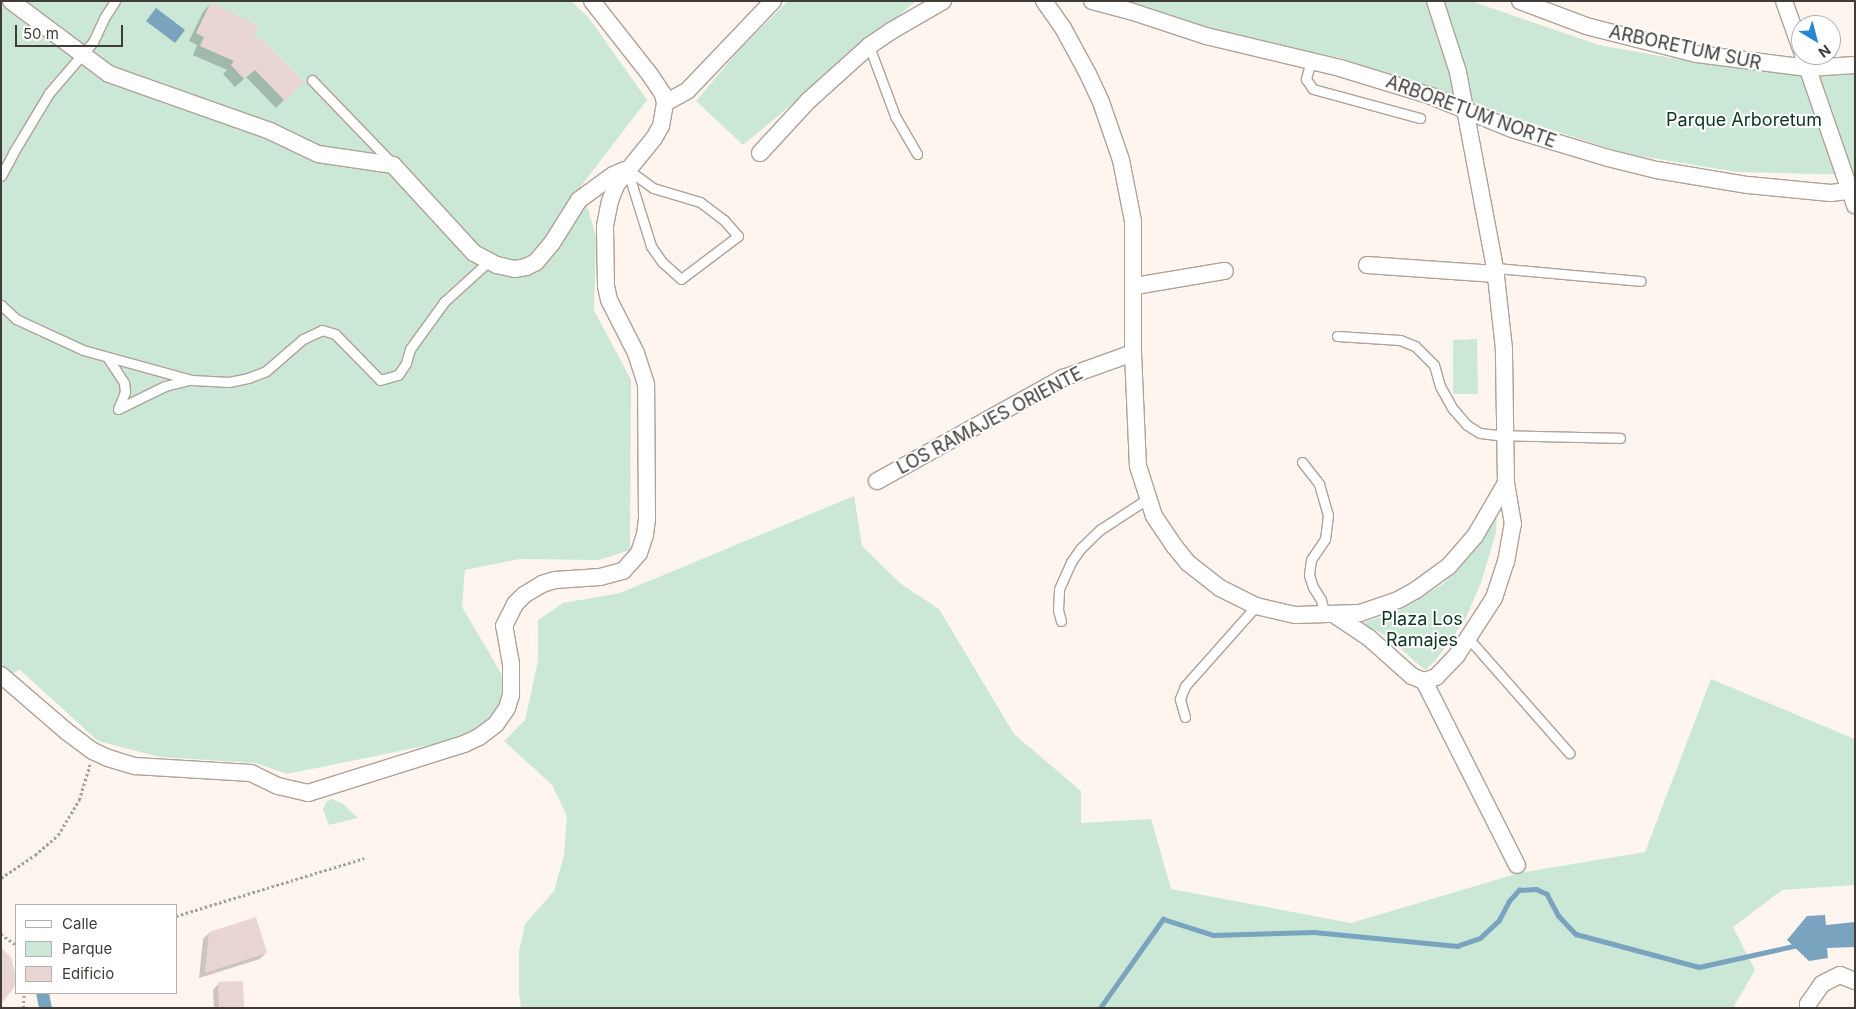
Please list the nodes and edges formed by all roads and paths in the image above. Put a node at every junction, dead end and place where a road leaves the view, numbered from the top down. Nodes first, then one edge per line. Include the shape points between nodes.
1 (11, 1) edge
2 (115, 1) edge
3 (592, 1) edge
4 (773, 1) edge
5 (943, 1) edge
6 (1044, 1) edge
7 (1092, 1) edge
8 (1435, 1) edge
9 (1520, 1) edge
10 (1784, 1) edge
11 (1791, 21) edge
12 (869, 46) junction
13 (82, 55) junction
14 (1311, 61) junction
15 (1791, 62) edge
16 (1841, 64) edge
17 (1806, 65) edge
18 (1855, 65) edge
19 (312, 80) dead end
20 (665, 103) junction
21 (1466, 110) junction
22 (1420, 118) dead end
23 (760, 154) dead end
24 (917, 154) dead end
25 (394, 165) junction
26 (628, 169) junction
27 (1, 176) edge
28 (1854, 195) edge
29 (488, 262) junction
30 (1367, 266) dead end
31 (1226, 271) dead end
32 (1496, 271) junction
33 (1640, 281) dead end
34 (1135, 286) junction
35 (1, 305) edge
36 (1337, 336) dead end
37 (1132, 353) junction
38 (108, 358) junction
39 (192, 380) junction
40 (1505, 434) junction
41 (1620, 438) dead end
42 (1302, 462) dead end
43 (877, 481) dead end
44 (1506, 483) junction
45 (1147, 500) junction
46 (1256, 606) junction
47 (1330, 615) junction
48 (1061, 621) dead end
49 (1469, 639) junction
50 (1, 675) edge
51 (1424, 680) junction
52 (1186, 717) dead end
53 (93, 751) junction
54 (1569, 753) dead end
55 (364, 858) dead end
56 (1517, 865) dead end
57 (1, 878) edge
58 (178, 915) edge
59 (1, 934) edge
60 (15, 944) edge
61 (1847, 978) edge
62 (24, 994) edge
63 (23, 1008) edge
64 (1808, 1008) edge

1 - 13 street
2 - 13 lane via 93,42
3 - 20 street via 651,76
4 - 20 street via 688,90
5 - 12 street
6 - 34 street via 1088,74 1114,138 1134,221
7 - 14 street, ARBORETUM NORTE via 1130,10 1206,36
8 - 21 street via 1458,72
9 - 15 street, ARBORETUM SUR via 1586,26 1660,46 1734,60
10 - 11 street
12 - 23 street via 808,101
12 - 24 lane via 895,116
13 - 25 street via 109,74 270,131 318,154
13 - 27 lane via 49,93
14 - 21 street, ARBORETUM NORTE via 1431,96
14 - 22 lane via 1306,79 1313,89
16 - 18 street, ARBORETUM SUR
17 - 28 street
19 - 25 lane
20 - 26 street via 661,126
21 - 28 street, ARBORETUM NORTE via 1560,144 1657,170 1748,185
21 - 32 street
25 - 29 street via 474,253
26 - 26 lane via 651,246 680,279 738,236 724,220 700,202 652,188
26 - 29 street via 613,175 579,200 536,262 514,269
26 - 53 street via 616,185 606,215 606,286 646,384 648,466 645,535 638,553 623,571 600,578 564,579 542,584 514,604 504,626 512,669 511,696 496,724 464,744 308,793 278,786 251,773 135,766
29 - 39 lane via 444,302 410,349 406,363 398,374 388,379 380,380 335,334 322,330 303,339 266,371 248,378 229,382
30 - 32 street
31 - 34 street
32 - 33 lane
32 - 40 street via 1504,349
34 - 37 street
35 - 38 lane via 16,319
36 - 40 lane via 1400,340 1415,346 1429,358 1445,397 1467,425 1488,435
37 - 43 street, LOS RAMAJES ORIENTE via 1063,378
37 - 45 street via 1136,448
38 - 39 lane
38 - 39 lane via 124,383 125,392 118,409 165,386
40 - 41 lane
40 - 44 street
42 - 47 lane via 1319,484 1328,515 1325,539 1311,560 1309,575
44 - 47 street via 1475,536 1462,553 1432,580 1379,607 1360,613
44 - 49 street via 1513,524 1506,562 1494,598
45 - 46 street via 1163,531 1188,563 1220,588
45 - 48 lane via 1101,529 1071,562 1059,589
46 - 47 street via 1296,615
46 - 52 lane via 1185,686 1180,699
47 - 51 street via 1368,637 1412,676
49 - 51 street via 1441,673
49 - 54 lane
50 - 53 street
51 - 56 street
53 - 57 path via 79,800 67,824 46,846
55 - 58 path
59 - 60 path
61 - 64 street via 1822,984
62 - 63 path

